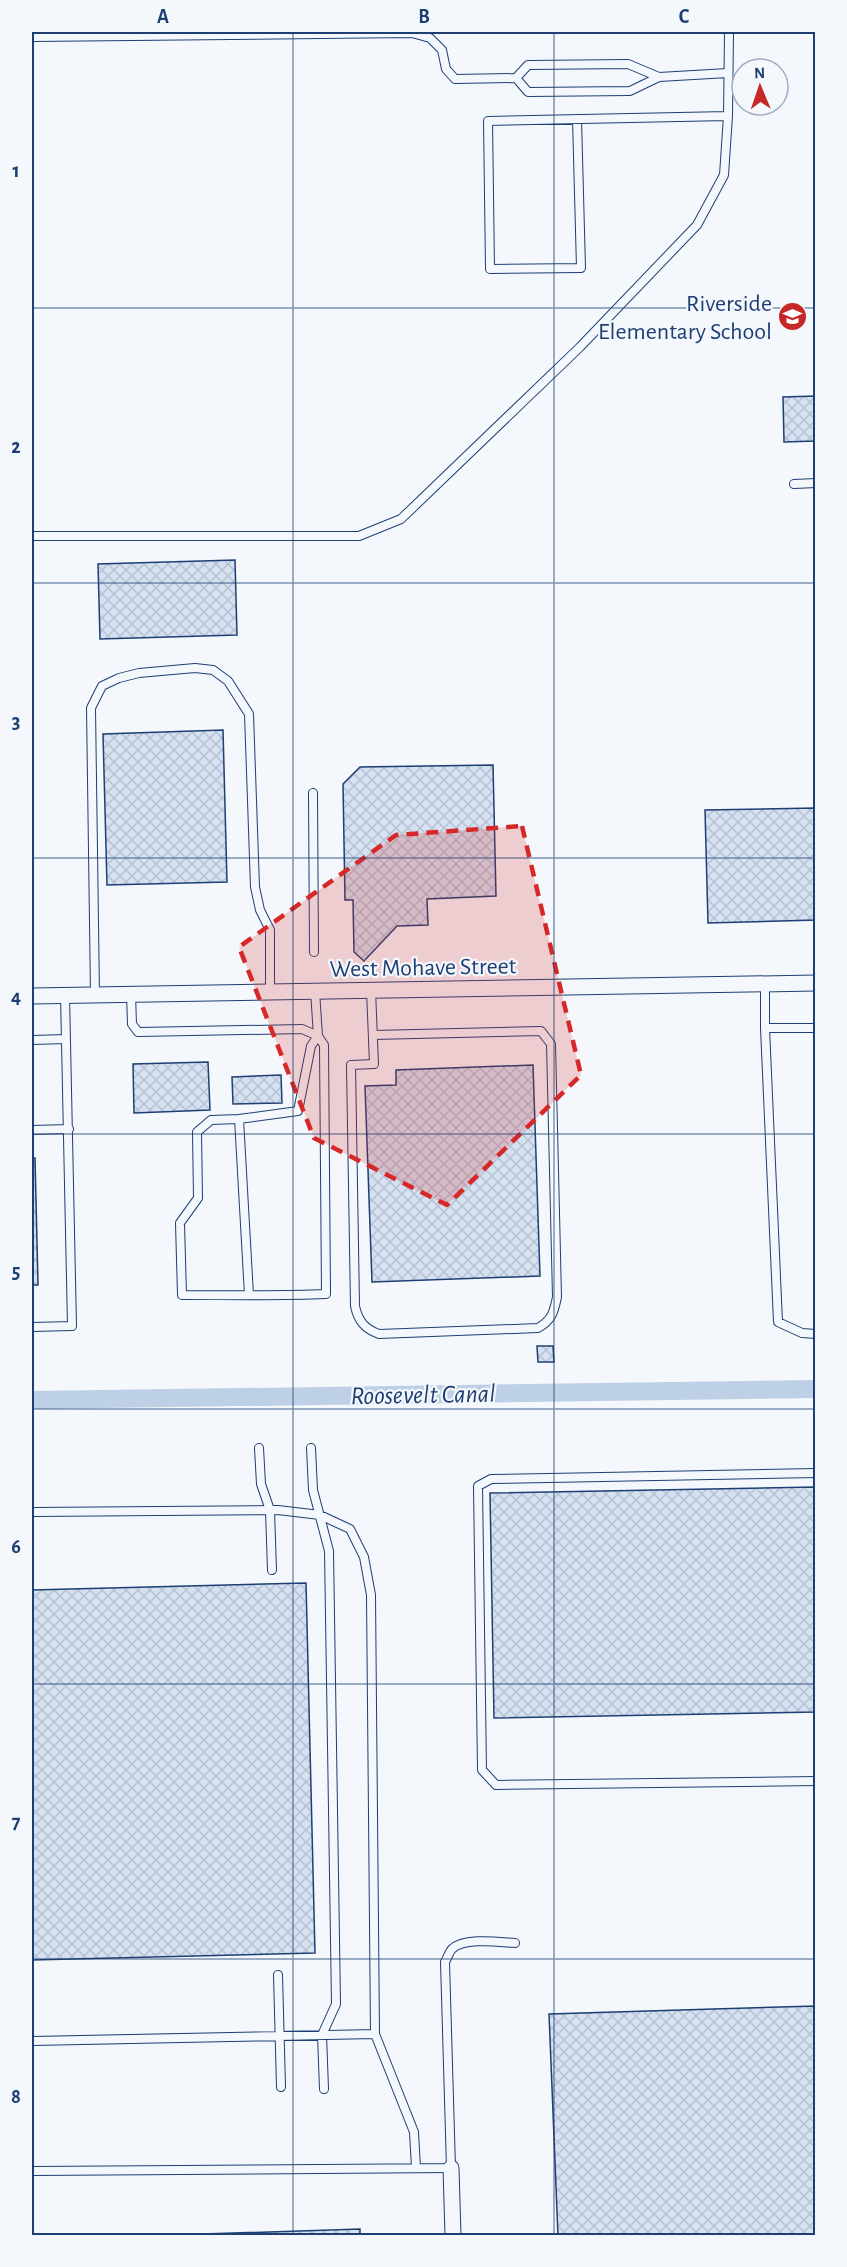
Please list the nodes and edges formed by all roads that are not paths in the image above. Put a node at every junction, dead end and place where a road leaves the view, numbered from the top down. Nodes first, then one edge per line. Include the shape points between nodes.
1 (729, 32) edge
2 (32, 37) edge
3 (728, 73) junction
4 (658, 77) junction
5 (516, 78) junction
6 (728, 116) junction
7 (577, 119) junction
8 (816, 483) edge
9 (794, 484) dead end
10 (32, 536) edge
11 (313, 793) dead end
12 (314, 952) dead end
13 (816, 983) edge
14 (765, 984) junction
15 (371, 990) junction
16 (315, 991) junction
17 (270, 992) junction
18 (95, 994) junction
19 (130, 994) junction
20 (65, 995) junction
21 (32, 996) edge
22 (765, 1028) junction
23 (816, 1028) edge
24 (373, 1035) junction
25 (318, 1036) junction
26 (66, 1039) junction
27 (32, 1040) edge
28 (238, 1119) junction
29 (69, 1129) junction
30 (32, 1130) edge
31 (249, 1295) junction
32 (32, 1327) edge
33 (816, 1334) edge
34 (259, 1448) dead end
35 (311, 1448) dead end
36 (816, 1473) edge
37 (270, 1510) junction
38 (32, 1512) edge
39 (320, 1515) junction
40 (272, 1570) dead end
41 (816, 1781) edge
42 (514, 1943) dead end
43 (278, 1975) dead end
44 (375, 2034) junction
45 (322, 2035) junction
46 (279, 2036) junction
47 (32, 2041) edge
48 (281, 2087) dead end
49 (324, 2089) dead end
50 (416, 2168) junction
51 (451, 2168) junction
52 (32, 2171) edge
53 (453, 2235) edge

1 - 3 lane
2 - 5 lane via 412,33 430,39 442,50 446,69 455,79
3 - 4 lane
3 - 6 lane
4 - 5 lane via 628,64 528,65
4 - 5 lane via 630,91 528,92
6 - 7 lane
6 - 10 lane via 724,175 698,225 580,347 401,519 359,536
7 - 7 lane via 488,122 490,268 581,268
8 - 9 lane
11 - 12 lane
13 - 14 street, West Mohave Street
14 - 15 street, West Mohave Street
14 - 22 lane
15 - 16 street, West Mohave Street
15 - 24 lane
16 - 17 street, West Mohave Street
16 - 25 lane
17 - 18 lane via 270,930 260,910 255,886 249,714 228,681 213,670 195,668 119,678 102,686 91,708
17 - 19 street, West Mohave Street
18 - 19 street, West Mohave Street
18 - 20 street, West Mohave Street
19 - 25 lane via 132,1024 138,1032 303,1029
20 - 21 street, West Mohave Street
20 - 26 lane
22 - 23 lane
22 - 33 lane via 778,1322 802,1333
24 - 24 lane via 374,1064 351,1065 357,1315 369,1330 379,1334 538,1328 549,1322 557,1297 549,1039 541,1031
25 - 28 lane via 311,1046 298,1111
25 - 31 lane via 324,1045 326,1294
26 - 27 lane
26 - 29 lane
28 - 31 lane
28 - 31 lane via 211,1120 197,1132 198,1198 180,1223 182,1295
29 - 30 lane
29 - 32 lane via 72,1326
34 - 37 lane via 261,1484
35 - 39 lane via 313,1490
36 - 41 lane via 490,1479 478,1486 482,1770 496,1785
37 - 38 lane
37 - 39 lane
37 - 40 lane
39 - 44 lane via 350,1529 364,1557 370,1595
39 - 45 lane via 329,1551 336,2004
42 - 51 lane via 461,1944 451,1950 445,1962
43 - 46 lane
44 - 45 lane
44 - 50 lane via 414,2132
45 - 46 lane
45 - 49 lane
46 - 47 lane
46 - 48 lane
50 - 51 lane
50 - 52 lane
51 - 53 street

